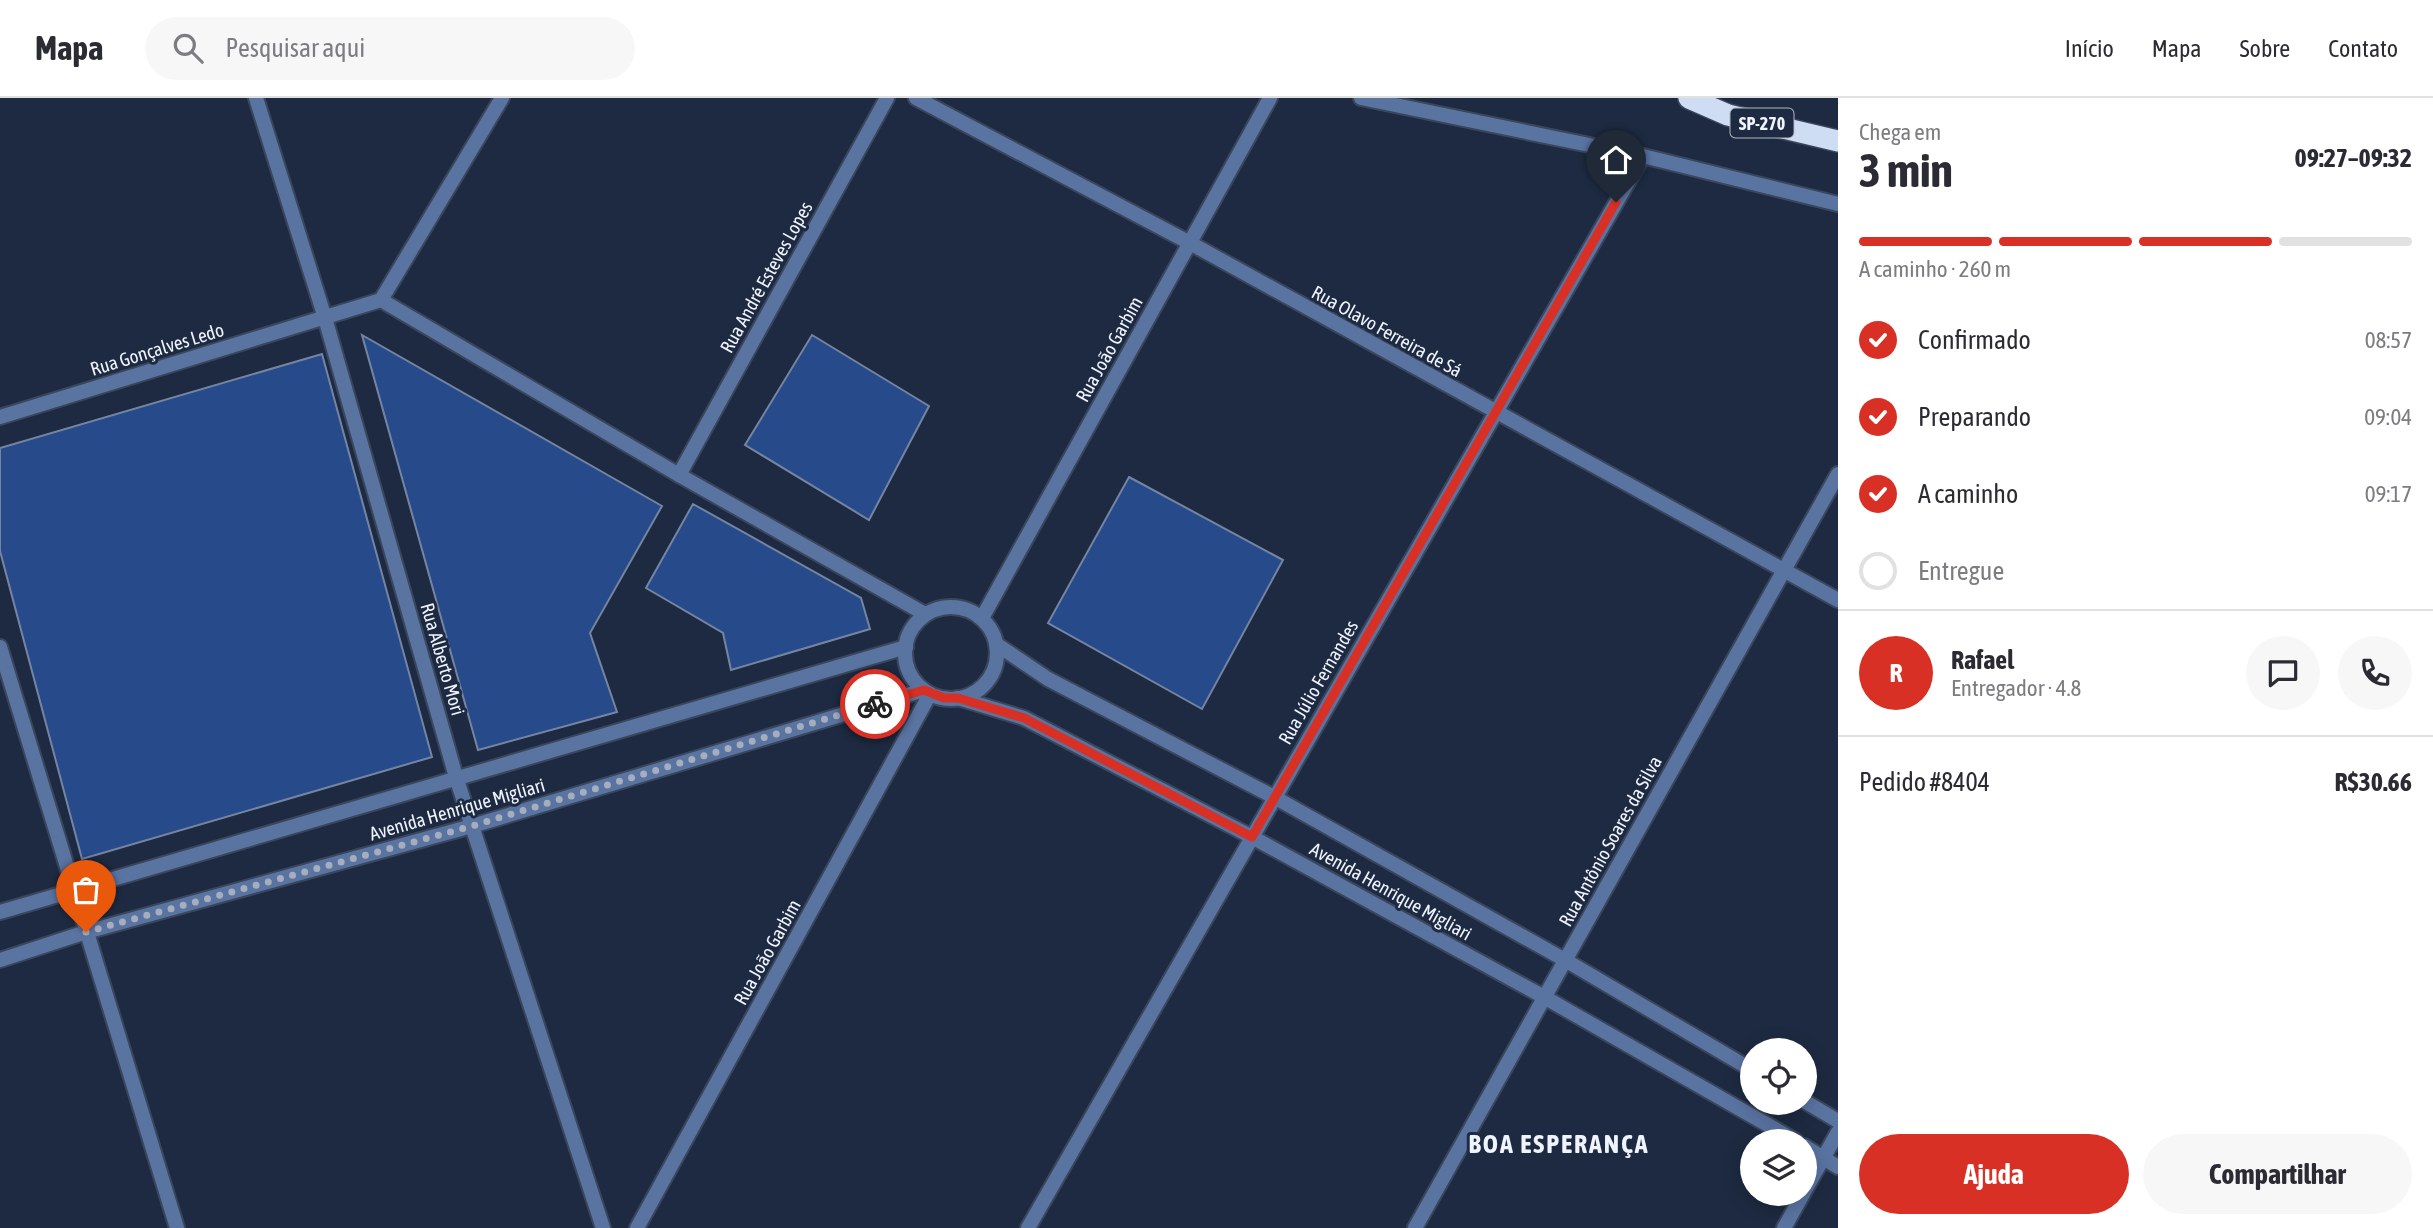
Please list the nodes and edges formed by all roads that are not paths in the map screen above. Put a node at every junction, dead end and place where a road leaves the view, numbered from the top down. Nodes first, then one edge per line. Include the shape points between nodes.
1 (257, 98) edge
2 (502, 98) edge
3 (887, 98) edge
4 (916, 98) edge
5 (1270, 98) edge
6 (1361, 98) edge
7 (1689, 98) edge
8 (1838, 141) edge
9 (1643, 156) junction
10 (1838, 204) edge
11 (1190, 243) junction
12 (381, 300) junction
13 (324, 318) junction
14 (1495, 412) junction
15 (0, 417) edge
16 (1838, 474) edge
17 (679, 475) junction
18 (1784, 569) junction
19 (1838, 600) edge
20 (925, 614) junction
21 (982, 618) junction
22 (996, 644) junction
23 (0, 647) edge
24 (906, 647) junction
25 (927, 692) junction
26 (958, 698) junction
27 (456, 777) junction
28 (1274, 797) junction
29 (472, 826) junction
30 (1252, 837) junction
31 (75, 889) junction
32 (0, 912) edge
33 (86, 932) junction
34 (0, 960) edge
35 (1565, 960) junction
36 (1544, 997) junction
37 (1740, 1063) edge
38 (1817, 1109) edge
39 (1838, 1121) edge
40 (1775, 1129) edge
41 (1838, 1132) edge
42 (1817, 1153) edge
43 (1824, 1157) junction
44 (1838, 1167) edge
45 (1817, 1170) edge
46 (1797, 1206) edge
47 (177, 1228) edge
48 (603, 1228) edge
49 (637, 1228) edge
50 (1028, 1228) edge
51 (1415, 1228) edge
52 (1784, 1228) edge

1 - 13 street, Rua Alberto Mori
2 - 12 street
3 - 17 street, Rua André Esteves Lopes
4 - 11 street, Rua Olavo Ferreira de Sá
5 - 11 street, Rua João Garbim
6 - 9 street
7 - 8 highway, SP-270 via 1728,115
9 - 10 street
9 - 14 street, Rua Júlio Fernandes
11 - 14 street, Rua Olavo Ferreira de Sá
11 - 21 street, Rua João Garbim
12 - 13 street, Rua Gonçalves Ledo
12 - 17 street
13 - 15 street, Rua Gonçalves Ledo
13 - 27 street, Rua Alberto Mori
14 - 18 street, Rua Olavo Ferreira de Sá
14 - 28 street, Rua Júlio Fernandes
16 - 18 street, Rua Antônio Soares da Silva
17 - 20 street
18 - 19 street, Rua Olavo Ferreira de Sá
18 - 35 street, Rua Antônio Soares da Silva
20 - 21 street via 954,606
20 - 24 street via 908,635
21 - 22 street
22 - 26 street via 997,659 983,686
22 - 28 street, Avenida Henrique Migliari via 1048,679
23 - 31 street
24 - 25 street via 910,674
24 - 27 street, Avenida Henrique Migliari
25 - 26 street
25 - 29 street, Avenida Henrique Migliari
25 - 49 street, Rua João Garbim
26 - 30 street, Avenida Henrique Migliari via 1024,718
27 - 29 street, Rua Alberto Mori
27 - 31 street, Avenida Henrique Migliari
28 - 30 street, Rua Júlio Fernandes
28 - 35 street, Avenida Henrique Migliari
29 - 33 street, Avenida Henrique Migliari
29 - 48 street, Rua Alberto Mori
30 - 36 street, Avenida Henrique Migliari
30 - 50 street, Rua Júlio Fernandes
31 - 32 street, Avenida Henrique Migliari
31 - 33 street
33 - 34 street, Avenida Henrique Migliari
33 - 47 street
35 - 36 street, Rua Antônio Soares da Silva
35 - 37 street, Avenida Henrique Migliari
36 - 40 street, Avenida Henrique Migliari
36 - 51 street, Rua Antônio Soares da Silva
38 - 39 street
41 - 43 street
42 - 43 street
43 - 44 street
43 - 45 street
46 - 52 street

